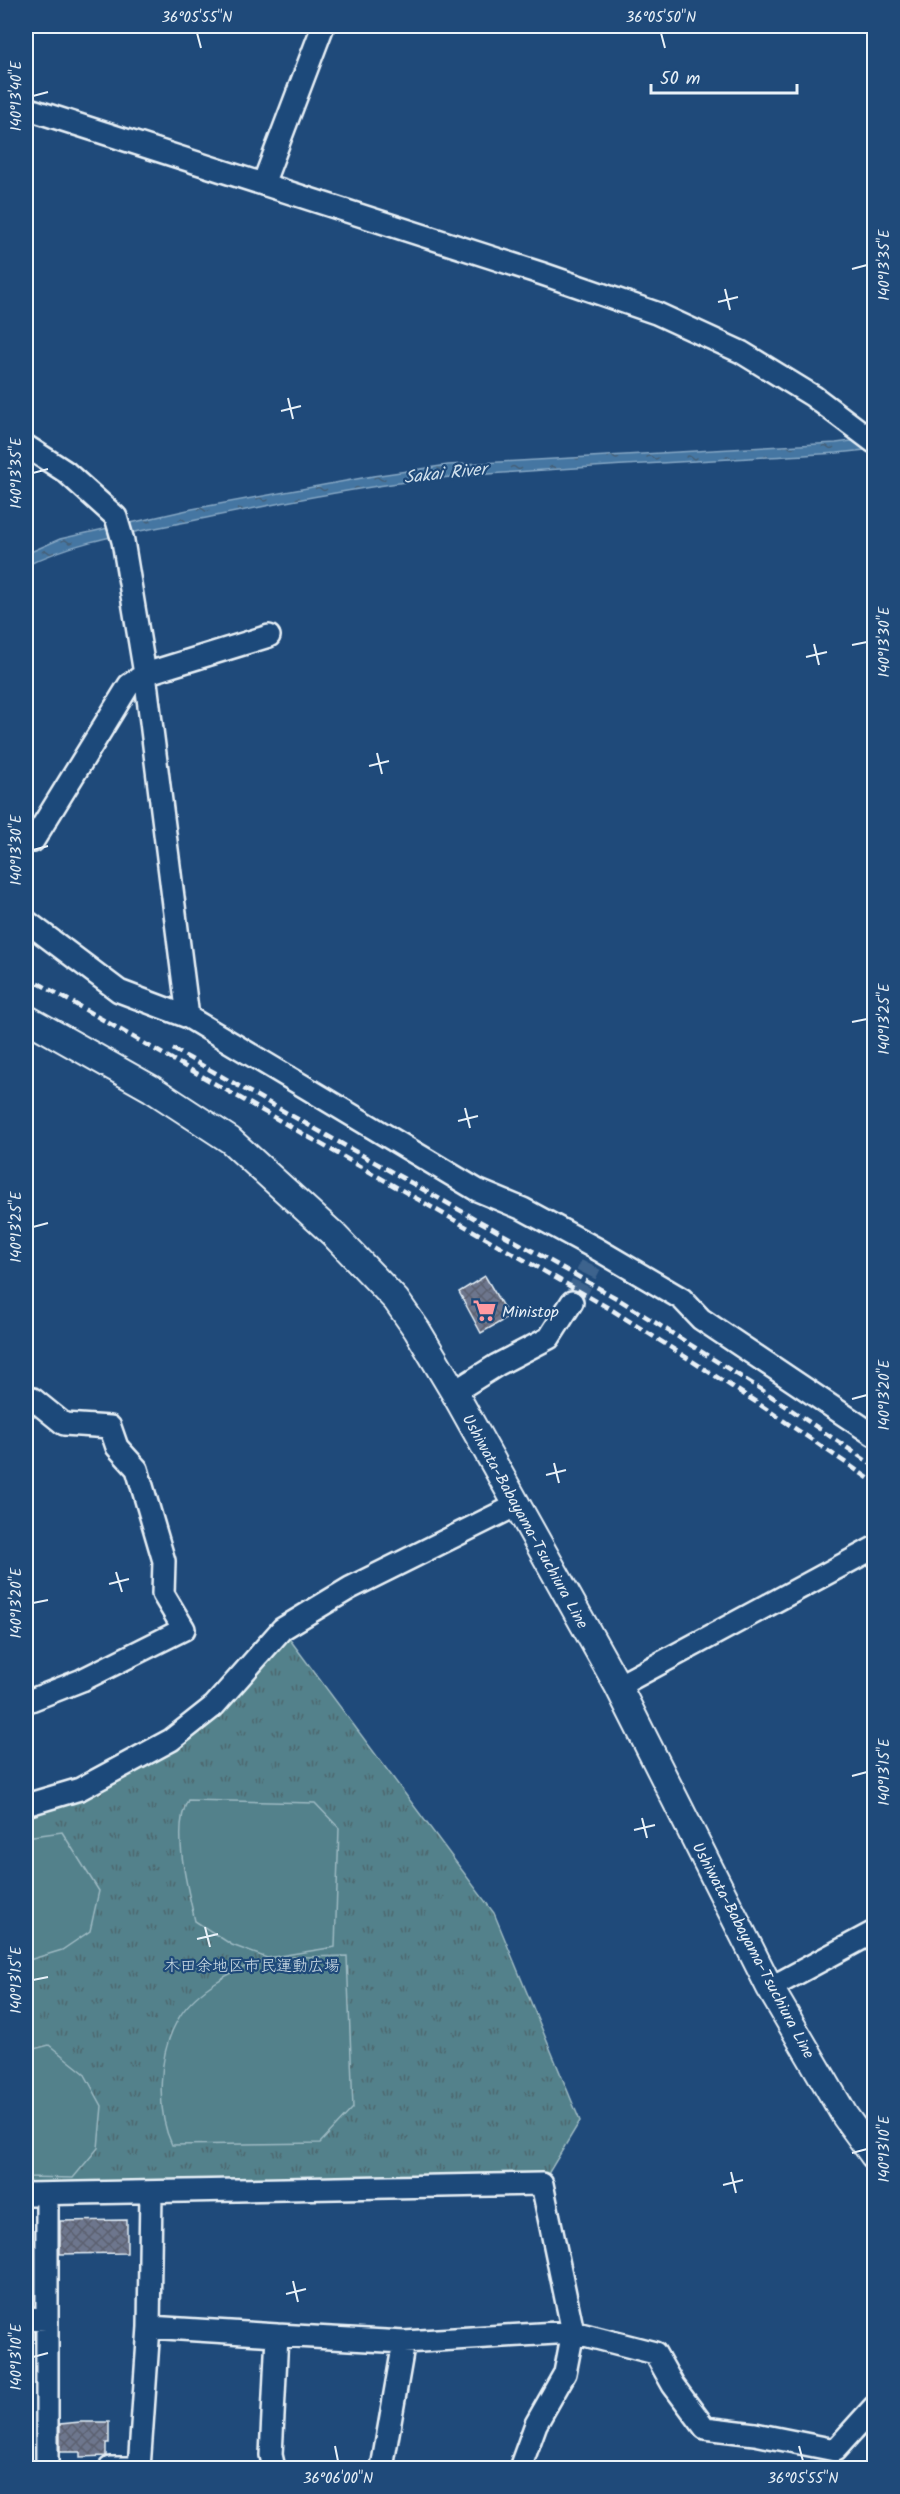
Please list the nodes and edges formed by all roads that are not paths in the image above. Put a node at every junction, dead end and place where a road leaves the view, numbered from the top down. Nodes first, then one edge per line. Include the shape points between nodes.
1 (323, 26) edge
2 (26, 108) edge
3 (263, 184) junction
4 (868, 437) edge
5 (26, 446) edge
6 (269, 636) dead end
7 (145, 674) junction
8 (33, 841) dead end
9 (26, 921) edge
10 (188, 1017) junction
11 (26, 1018) edge
12 (572, 1302) tunnel mouth
13 (454, 1392) junction
14 (26, 1403) edge
15 (874, 1435) edge
16 (517, 1505) junction
17 (874, 1548) edge
18 (618, 1686) junction
19 (26, 1702) edge
20 (26, 1805) edge
21 (874, 1932) edge
22 (770, 1988) junction
23 (874, 2156) edge
24 (151, 2192) junction
25 (36, 2194) edge
26 (36, 2318) edge
27 (149, 2327) junction
28 (573, 2332) junction
29 (277, 2335) junction
30 (404, 2342) junction
31 (874, 2407) edge
32 (139, 2468) edge
33 (47, 2469) edge
34 (110, 2469) edge
35 (274, 2469) edge
36 (382, 2469) edge
37 (520, 2469) edge

1 - 3 street
2 - 3 street
3 - 4 street via 656,313 741,352 813,396
5 - 7 street via 66,472 116,517
6 - 7 street
7 - 8 street via 129,685
7 - 10 street
9 - 10 street via 118,992
10 - 15 street via 477,1190 523,1209 594,1257 682,1299 701,1319
11 - 13 main road, Ushiwata-Babayama-Tsuchiura Line via 152,1089 230,1140 333,1234 388,1292 417,1330
12 - 13 street via 549,1338
13 - 16 main road, Ushiwata-Babayama-Tsuchiura Line
14 - 19 street via 33,1400 64,1424 110,1427 117,1447 136,1468 164,1561 163,1594 184,1629 82,1680
16 - 18 main road, Ushiwata-Babayama-Tsuchiura Line
16 - 20 street via 350,1588 282,1629 214,1706 171,1740 80,1789
17 - 18 street
18 - 22 main road, Ushiwata-Babayama-Tsuchiura Line
21 - 22 street
22 - 23 main road, Ushiwata-Babayama-Tsuchiura Line via 845,2116
24 - 25 street
24 - 27 street
24 - 28 street via 542,2184
25 - 26 street
26 - 33 street
27 - 29 street
27 - 32 street
28 - 30 street
28 - 31 street via 655,2353 705,2428 835,2450
28 - 37 street via 565,2373 536,2424
29 - 30 street
29 - 35 street via 271,2455
30 - 36 street
32 - 34 street

